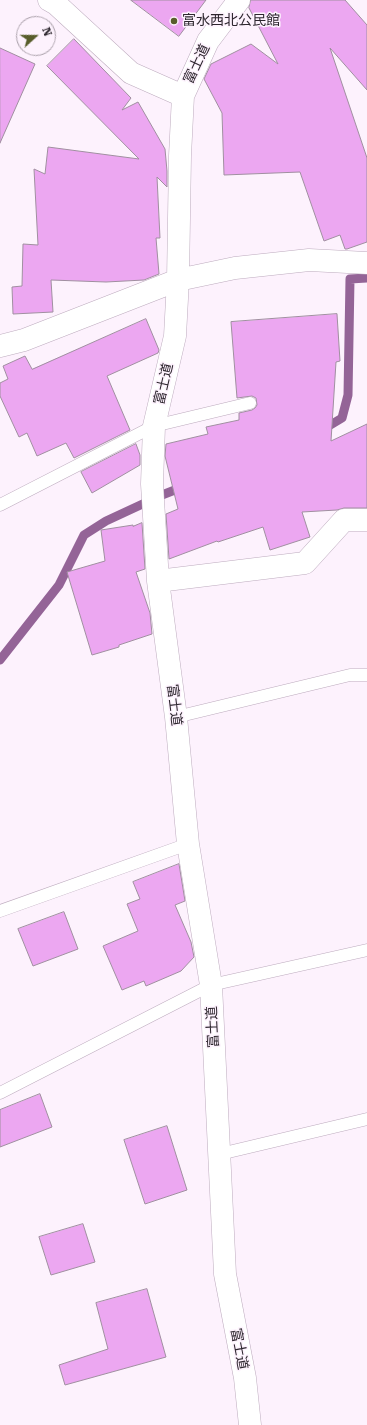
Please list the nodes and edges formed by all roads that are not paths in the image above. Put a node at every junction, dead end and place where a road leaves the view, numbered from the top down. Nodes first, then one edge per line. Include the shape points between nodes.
1 (49, 0) edge
2 (239, 0) edge
3 (183, 96) junction
4 (367, 263) edge
5 (178, 280) junction
6 (0, 346) edge
7 (250, 403) dead end
8 (154, 426) junction
9 (0, 505) edge
10 (367, 520) edge
11 (158, 581) junction
12 (367, 675) edge
13 (176, 717) junction
14 (188, 844) junction
15 (0, 911) edge
16 (367, 950) edge
17 (211, 985) junction
18 (0, 1092) edge
19 (367, 1119) edge
20 (220, 1154) junction
21 (250, 1425) edge

1 - 3 street via 131,73
2 - 3 street, 富士道 via 208,41
3 - 5 street, 富士道
4 - 5 street via 310,260 235,268
5 - 6 street via 24,340
5 - 8 street, 富士道 via 175,336
7 - 8 lane
8 - 9 lane
8 - 11 street, 富士道 via 152,484
10 - 11 street via 344,520 305,563
11 - 13 street, 富士道
12 - 13 lane via 350,675
13 - 14 street, 富士道
14 - 15 lane
14 - 17 street, 富士道
16 - 17 lane
17 - 18 lane
17 - 20 street, 富士道
19 - 20 lane
20 - 21 street, 富士道 via 225,1274 245,1378

